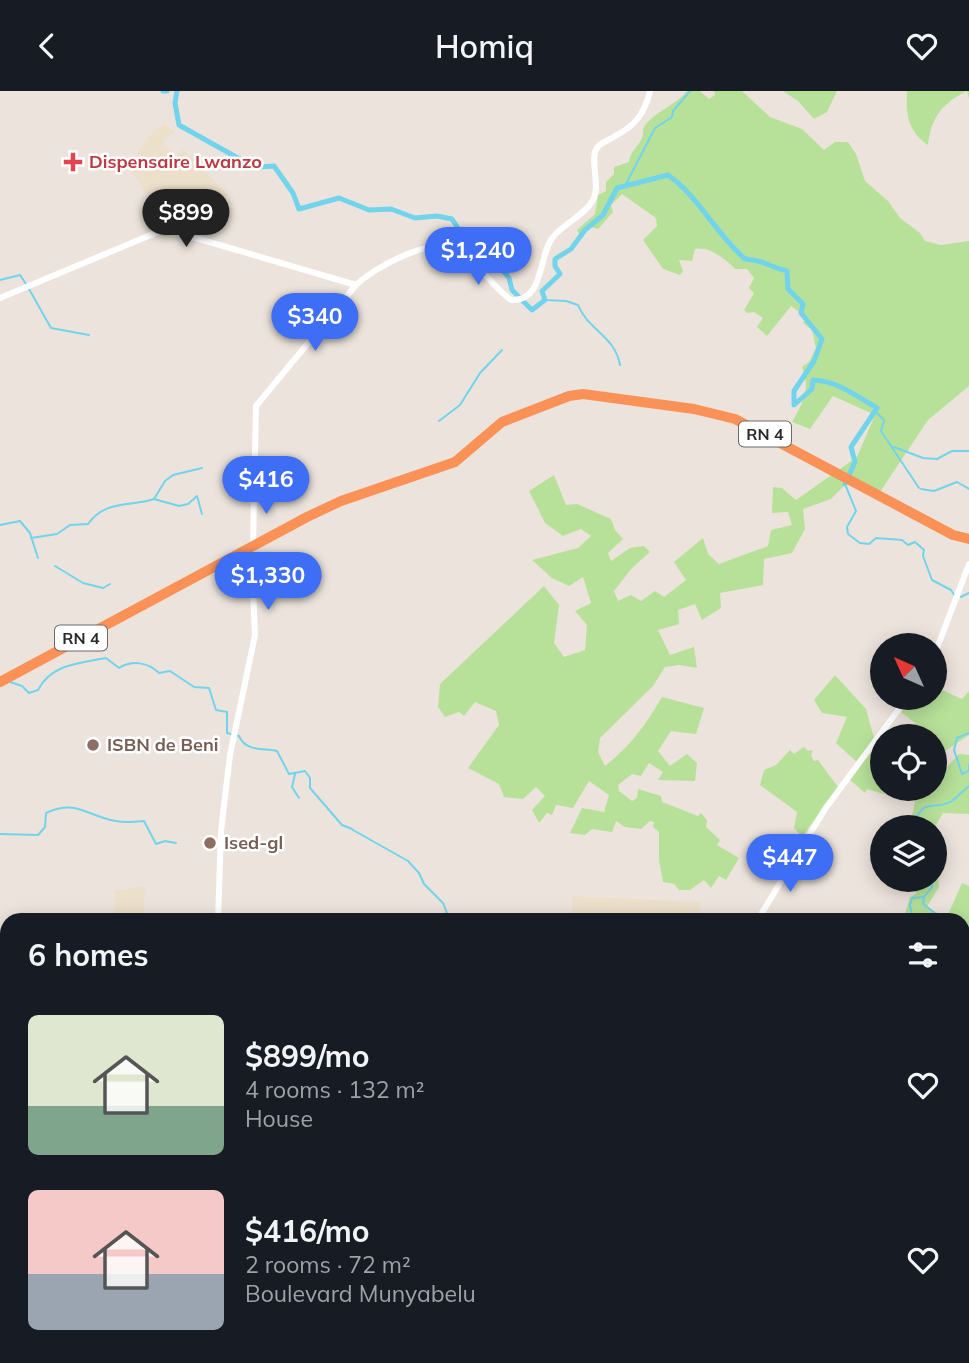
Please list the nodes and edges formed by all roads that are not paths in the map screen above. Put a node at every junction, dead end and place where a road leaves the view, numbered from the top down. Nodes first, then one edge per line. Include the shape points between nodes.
1 (650, 91) edge
2 (356, 285) junction
3 (0, 298) edge
4 (969, 539) edge
5 (250, 549) junction
6 (969, 564) edge
7 (943, 633) edge
8 (0, 681) edge
9 (897, 711) edge
10 (218, 913) edge
11 (762, 913) edge

1 - 2 street via 635,124 596,149 593,201 549,241 540,276 522,299 507,297 460,251 436,246 395,259
2 - 3 street via 164,229
2 - 5 street via 256,406
4 - 5 highway, RN 4 via 953,535 718,413 583,394 502,422 455,462 341,501
5 - 8 highway, RN 4
5 - 10 street via 255,635 234,734 221,831
6 - 7 street
9 - 11 street via 825,809

